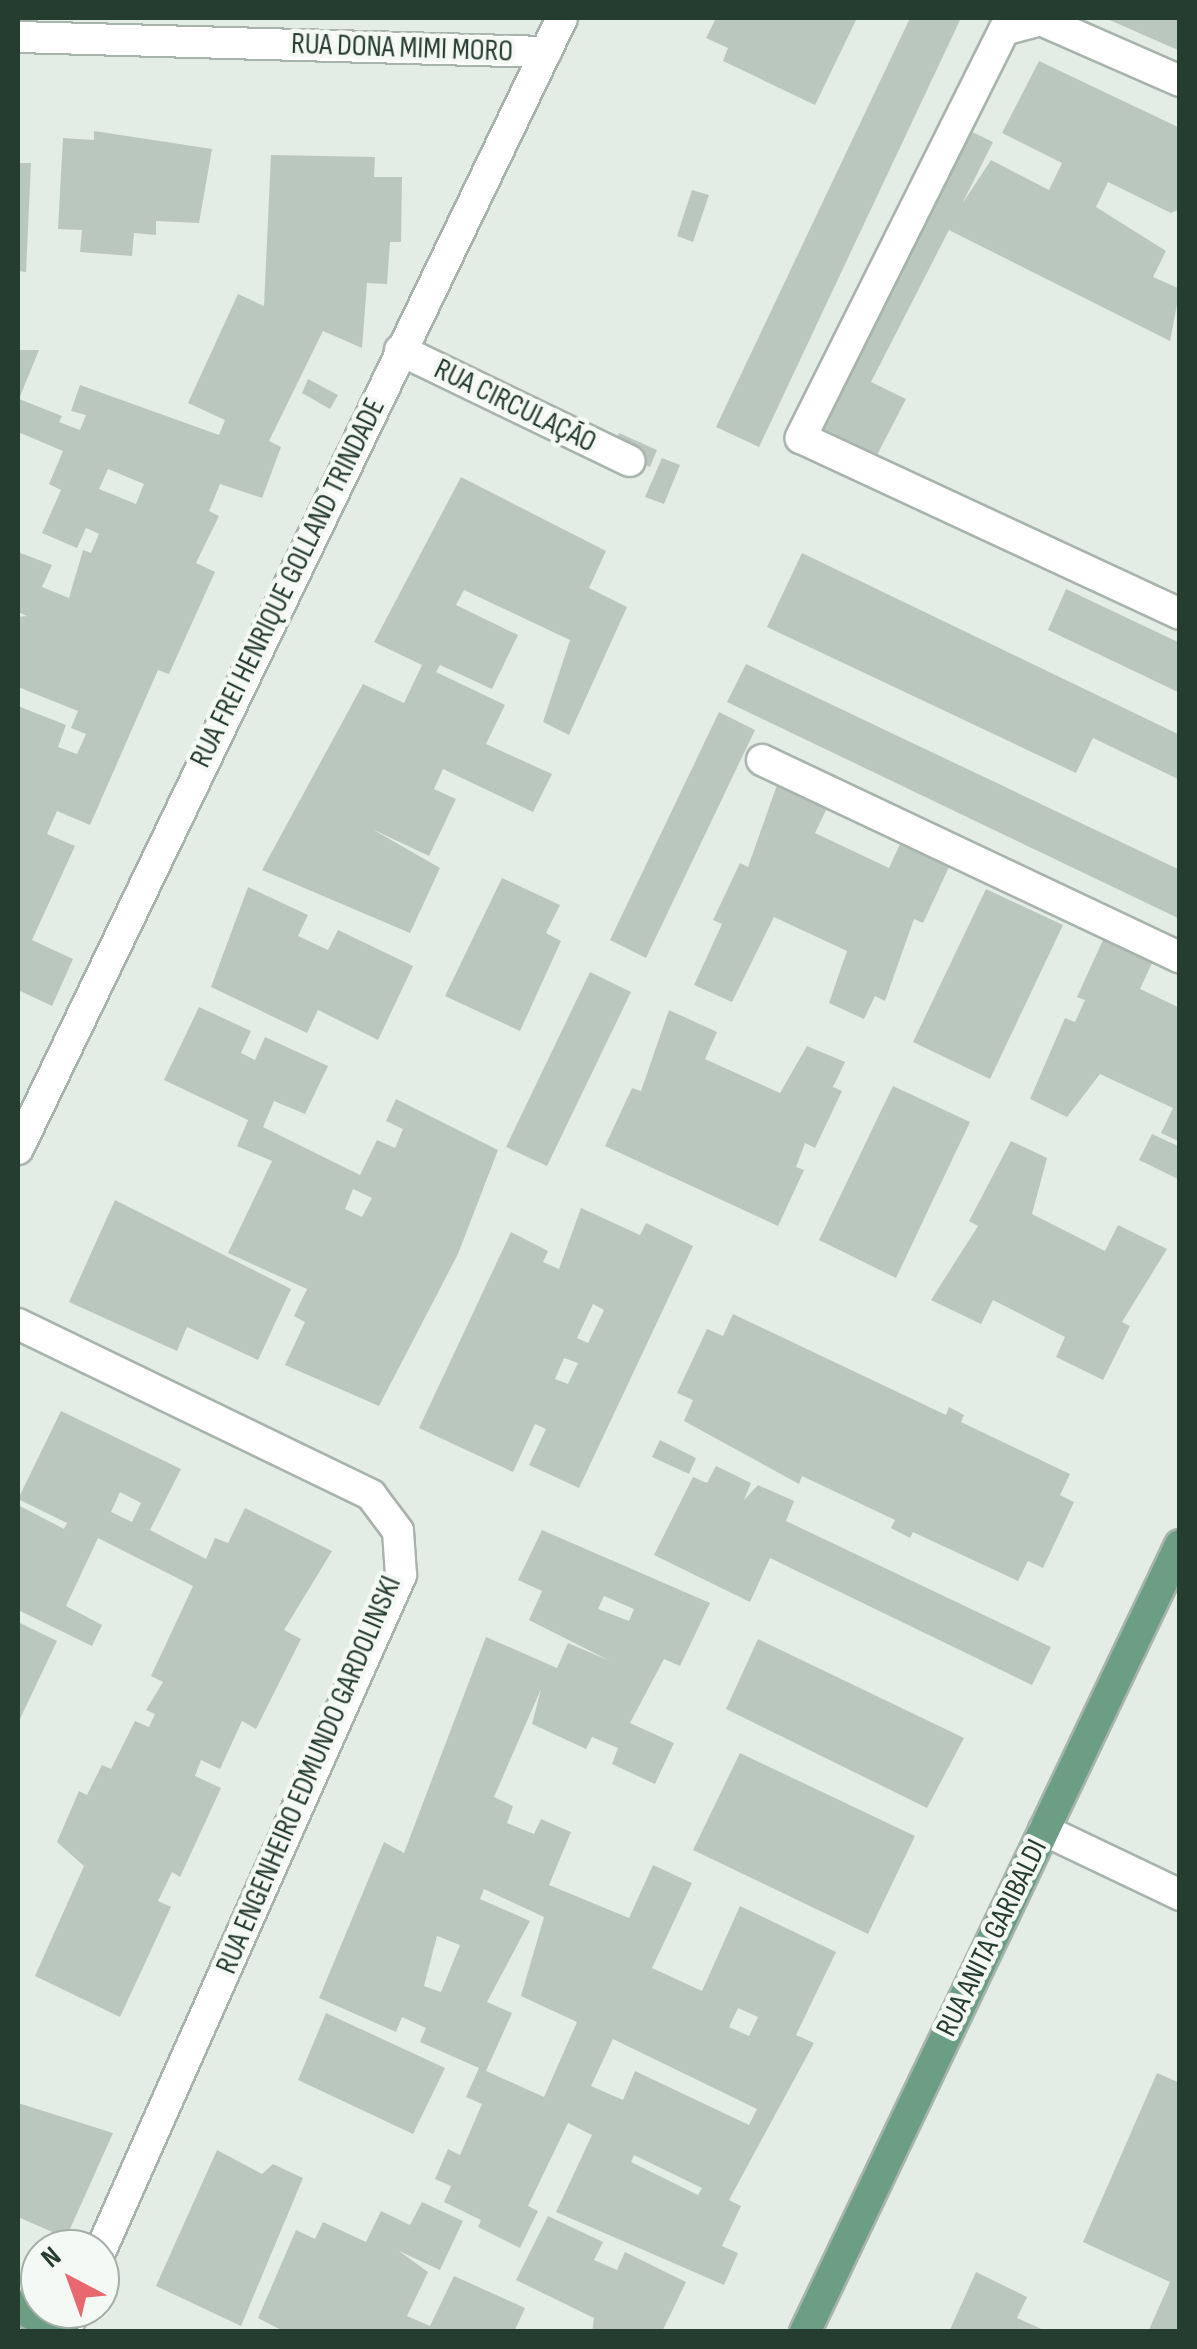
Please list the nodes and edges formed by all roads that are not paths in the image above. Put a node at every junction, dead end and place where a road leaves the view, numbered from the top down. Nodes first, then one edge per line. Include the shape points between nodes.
1 (562, 18) edge
2 (18, 37) edge
3 (546, 52) junction
4 (1180, 81) edge
5 (400, 350) junction
6 (630, 462) dead end
7 (1180, 614) edge
8 (762, 760) dead end
9 (1180, 958) edge
10 (18, 1149) edge
11 (18, 1324) edge
12 (1180, 1545) edge
13 (1044, 1830) junction
14 (1180, 1895) edge
15 (110, 2229) edge
16 (18, 2308) edge
17 (64, 2332) edge
18 (804, 2332) edge

1 - 3 street, RUA FREI HENRIQUE GOLLAND TRINDADE
2 - 3 street, RUA DONA MIMI MORO
3 - 5 street, RUA FREI HENRIQUE GOLLAND TRINDADE
4 - 7 street via 1041,20 1004,30 801,438
5 - 6 street, RUA CIRCULAÇÃO
5 - 10 street, RUA FREI HENRIQUE GOLLAND TRINDADE
8 - 9 street
11 - 15 street, RUA ENGENHEIRO EDMUNDO GARDOLINSKI via 372,1494 398,1531 401,1575
12 - 13 main road, RUA ANITA GARIBALDI
13 - 14 street
13 - 18 main road, RUA ANITA GARIBALDI
16 - 17 main road

